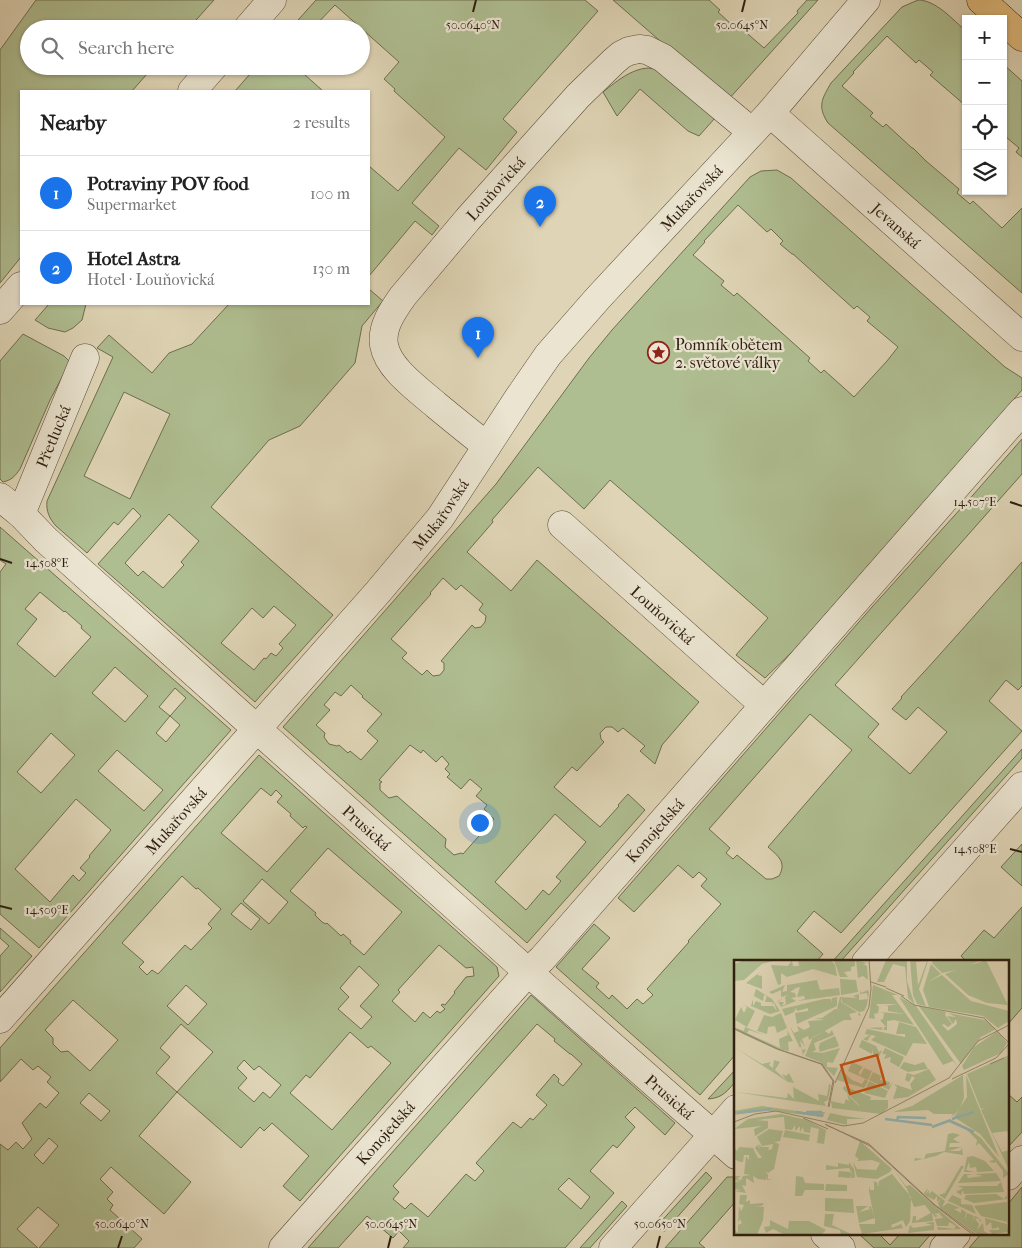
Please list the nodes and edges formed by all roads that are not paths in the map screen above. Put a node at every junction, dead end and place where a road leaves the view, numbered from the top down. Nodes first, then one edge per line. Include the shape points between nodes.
1 (272, 0) edge
2 (866, 0) edge
3 (980, 0) edge
4 (997, 15) edge
5 (255, 20) edge
6 (1007, 24) edge
7 (1022, 37) edge
8 (206, 75) edge
9 (193, 90) edge
10 (770, 113) junction
11 (752, 132) junction
12 (20, 287) edge
13 (0, 310) edge
14 (1022, 337) edge
15 (85, 358) dead end
16 (1022, 411) edge
17 (487, 446) junction
18 (0, 497) edge
19 (21, 514) junction
20 (562, 525) dead end
21 (764, 705) junction
22 (256, 728) junction
23 (1022, 786) edge
24 (868, 960) edge
25 (528, 972) junction
26 (0, 1019) edge
27 (734, 1110) edge
28 (713, 1135) junction
29 (734, 1153) edge
30 (1022, 1160) edge
31 (1010, 1174) edge
32 (827, 1236) edge
33 (954, 1236) edge
34 (283, 1248) edge
35 (613, 1248) edge
36 (841, 1248) edge
37 (944, 1248) edge

1 - 5 street
2 - 10 street, Mukařovská
3 - 4 main road
6 - 7 main road
8 - 9 street
10 - 11 street, Mukařovská
10 - 14 street, Jevanská
11 - 17 street, Mukařovská via 548,356
11 - 17 street, Louňovická via 664,58 647,50 629,52 621,55 584,90 468,218 394,309 387,322 384,346 398,370 409,381
12 - 13 street
15 - 19 street, Přetlucká
16 - 21 street, Konojedská
17 - 22 street, Mukařovská via 440,518
18 - 19 street, Prusická
19 - 22 street, Prusická
20 - 21 street, Louňovická
21 - 25 street, Konojedská
22 - 25 street, Prusická
22 - 26 street, Mukařovská
23 - 24 street
25 - 28 street, Prusická
25 - 34 street, Konojedská
27 - 28 street
28 - 29 street, Prusická
28 - 35 street
30 - 31 street
32 - 36 street
33 - 37 street

